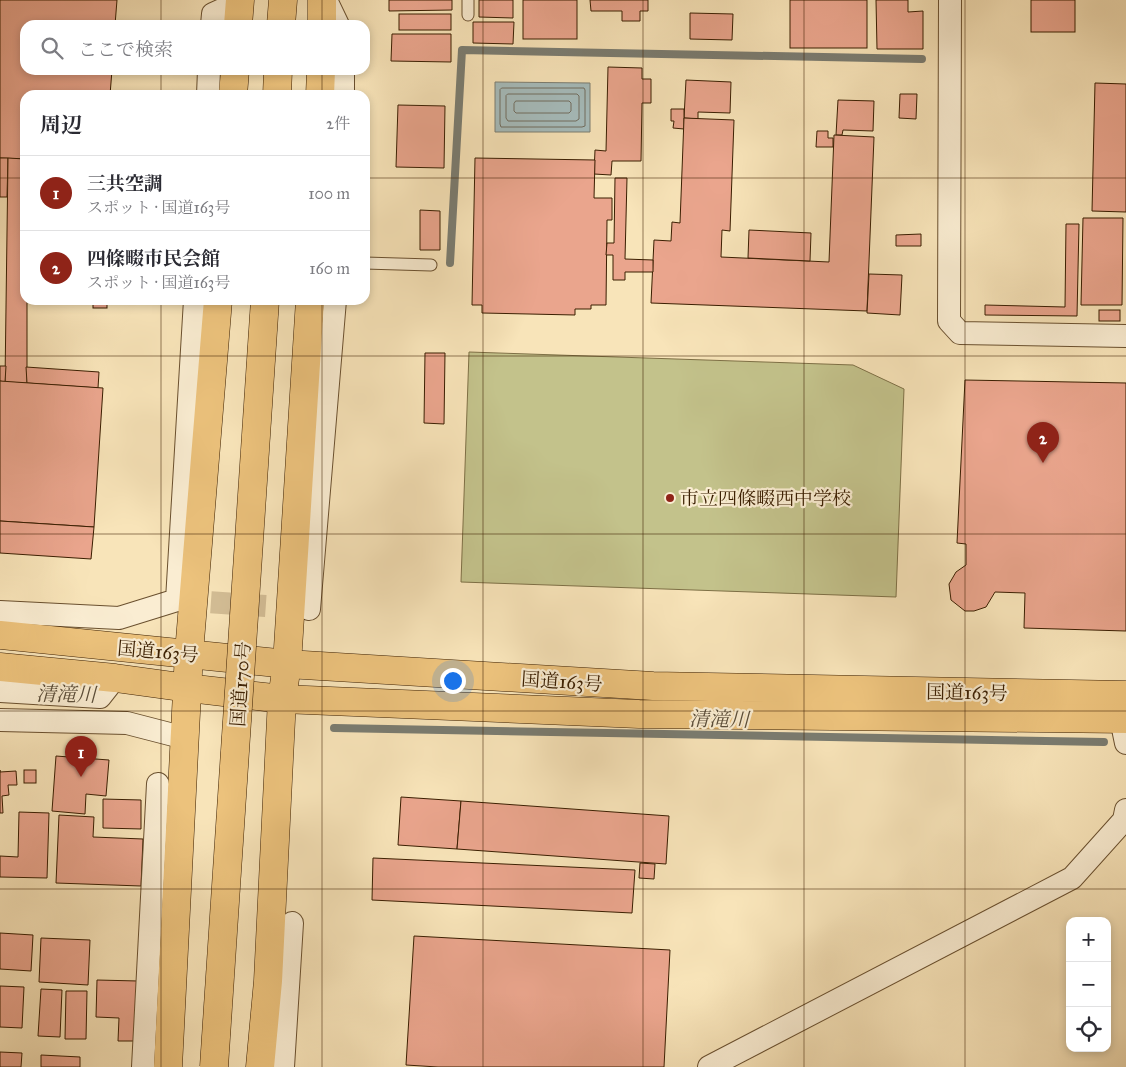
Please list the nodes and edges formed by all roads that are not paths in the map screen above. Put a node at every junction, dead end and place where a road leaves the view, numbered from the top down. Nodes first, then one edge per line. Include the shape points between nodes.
1 (283, 0) edge
2 (324, 0) edge
3 (468, 0) edge
4 (950, 0) edge
5 (239, 9) edge
6 (468, 15) dead end
7 (212, 20) edge
8 (281, 20) edge
9 (322, 20) edge
10 (335, 20) edge
11 (210, 75) edge
12 (235, 75) edge
13 (278, 75) edge
14 (321, 75) edge
15 (343, 75) edge
16 (208, 90) edge
17 (233, 90) edge
18 (277, 90) edge
19 (320, 90) edge
20 (342, 90) edge
21 (370, 263) edge
22 (431, 266) dead end
23 (195, 305) edge
24 (218, 305) edge
25 (265, 305) edge
26 (310, 305) edge
27 (335, 305) edge
28 (1126, 336) edge
29 (309, 609) dead end
30 (0, 612) edge
31 (0, 634) edge
32 (189, 654) junction
33 (287, 664) junction
34 (0, 667) edge
35 (116, 678) junction
36 (188, 688) junction
37 (0, 691) edge
38 (282, 699) junction
39 (1125, 719) edge
40 (0, 720) edge
41 (185, 738) junction
42 (158, 784) dead end
43 (1126, 810) edge
44 (292, 922) dead end
45 (143, 1067) edge
46 (168, 1067) edge
47 (214, 1067) edge
48 (260, 1067) edge
49 (283, 1067) edge
50 (710, 1067) edge

1 - 8 highway
2 - 9 highway
2 - 10 street
3 - 6 lane
4 - 28 street via 949,321 960,333
5 - 7 street via 213,14
11 - 16 street
12 - 17 highway
13 - 18 highway
14 - 19 highway
15 - 20 street
21 - 22 lane
23 - 30 street via 177,600 119,618
24 - 32 highway
25 - 47 highway, 国道170号, bridge
26 - 33 highway
27 - 29 street
31 - 32 highway, 国道163号
32 - 33 highway, 国道163号
32 - 36 highway
33 - 38 highway
33 - 39 highway, 国道163号
34 - 35 highway, 国道163号
35 - 36 highway, 国道163号
35 - 37 street via 100,697
36 - 38 highway, 国道163号
36 - 41 highway
38 - 39 highway, 国道163号 via 639,714
38 - 48 highway via 268,981
40 - 41 street via 127,723
41 - 46 highway
42 - 45 street
43 - 50 street via 1124,820 1072,878
44 - 49 street

